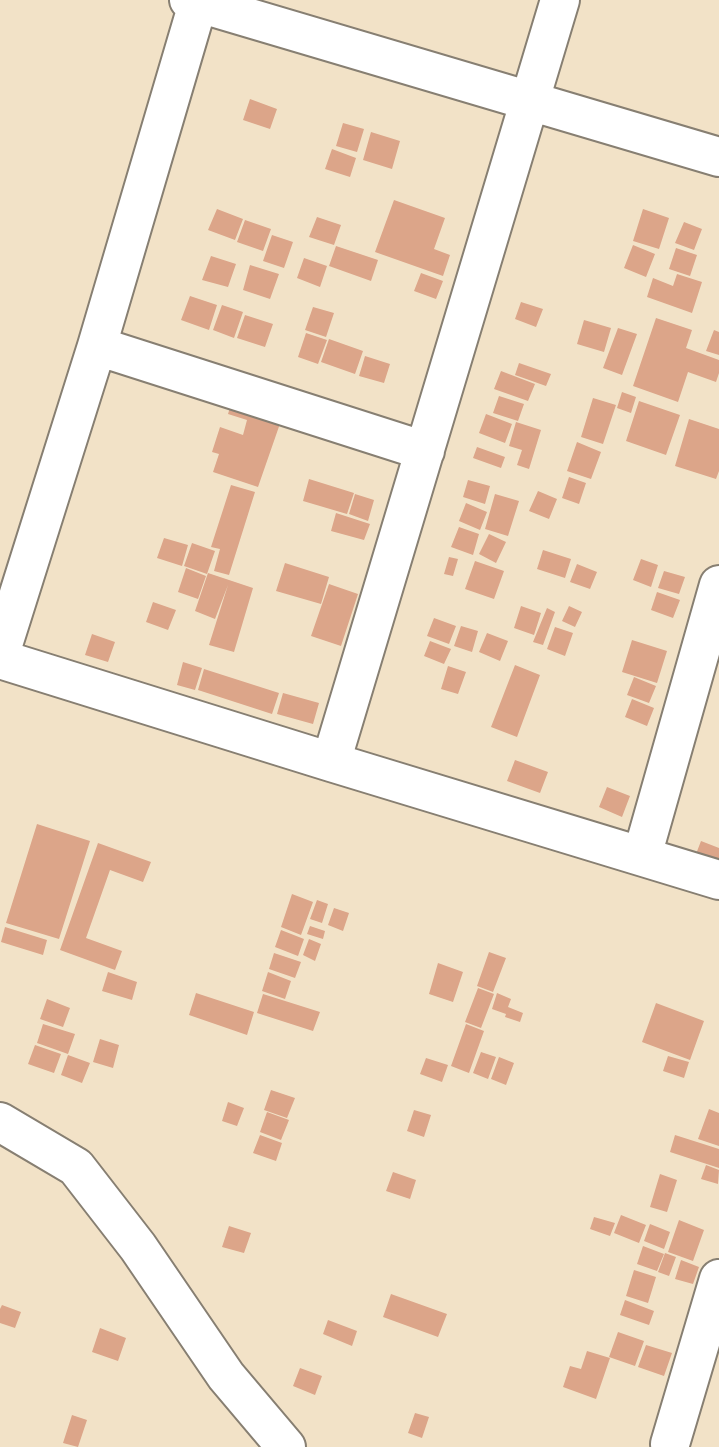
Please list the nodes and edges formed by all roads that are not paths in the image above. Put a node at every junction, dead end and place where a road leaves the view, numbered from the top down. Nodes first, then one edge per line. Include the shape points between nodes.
1 (561, 0) edge
2 (195, 1) edge
3 (531, 100) junction
4 (719, 157) edge
5 (97, 346) junction
6 (425, 451) junction
7 (719, 585) edge
8 (0, 656) edge
9 (331, 762) junction
10 (642, 856) junction
11 (719, 880) edge
12 (0, 1122) edge
13 (719, 1279) edge
14 (671, 1446) edge
15 (286, 1447) edge

1 - 3 street
2 - 3 street
2 - 5 street
3 - 4 street
3 - 6 street
5 - 6 street
5 - 8 street
6 - 9 street
7 - 10 street
8 - 9 street
9 - 10 street
10 - 11 street
12 - 15 street via 76,1167 226,1376
13 - 14 street

